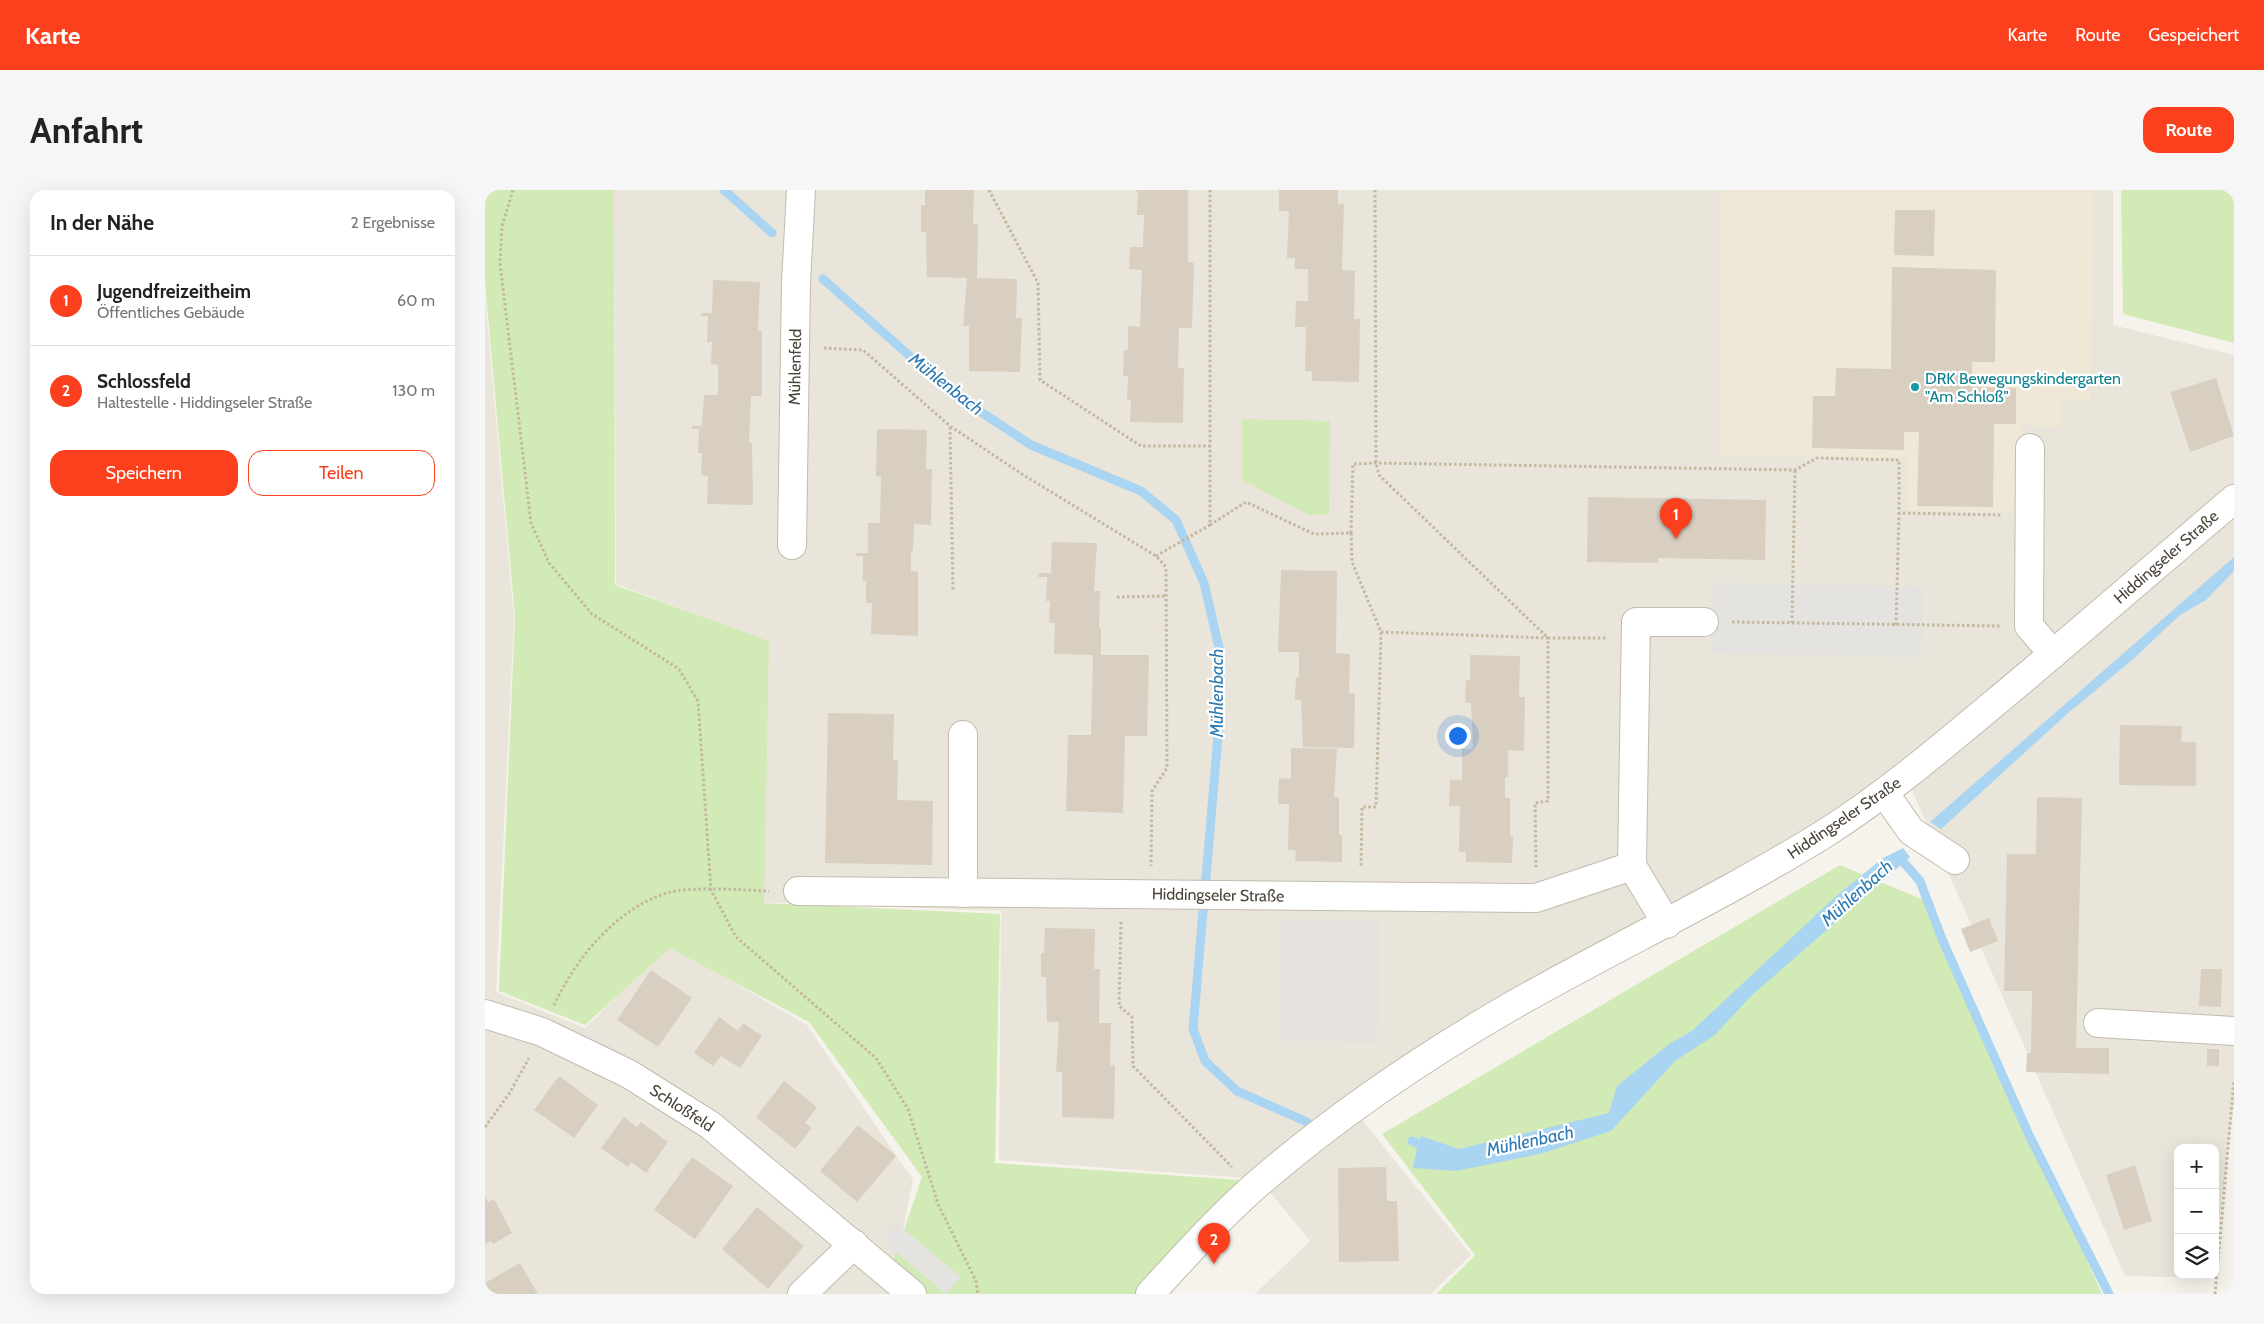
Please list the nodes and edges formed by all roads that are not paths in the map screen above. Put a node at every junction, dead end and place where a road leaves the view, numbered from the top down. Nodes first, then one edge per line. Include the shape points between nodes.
1 (801, 190) edge
2 (2030, 448) dead end
3 (2234, 499) edge
4 (792, 545) dead end
5 (1704, 622) road end
6 (2053, 654) junction
7 (963, 735) dead end
8 (1885, 794) junction
9 (1955, 860) dead end
10 (1632, 866) junction
11 (799, 891) road end
12 (963, 893) junction
13 (1667, 924) junction
14 (485, 1014) edge
15 (2098, 1024) dead end
16 (2234, 1031) edge
17 (854, 1244) junction
18 (802, 1294) edge
19 (912, 1294) edge
20 (1150, 1294) edge

1 - 4 street, Mühlenfeld via 796,282
2 - 6 street via 2029,626
3 - 6 street, Hiddingseler Straße
5 - 10 street via 1636,622
6 - 8 street, Hiddingseler Straße
7 - 12 street
8 - 9 street via 1911,830
8 - 13 street, Hiddingseler Straße via 1815,839
10 - 12 street, Hiddingseler Straße via 1536,898
10 - 13 street
11 - 12 street, Hiddingseler Straße
13 - 20 street, Hiddingseler Straße via 1516,1004 1349,1110 1253,1188
14 - 17 street, Schloßfeld via 542,1032 629,1074 710,1125
15 - 16 street
17 - 18 street
17 - 19 street, Schloßfeld

